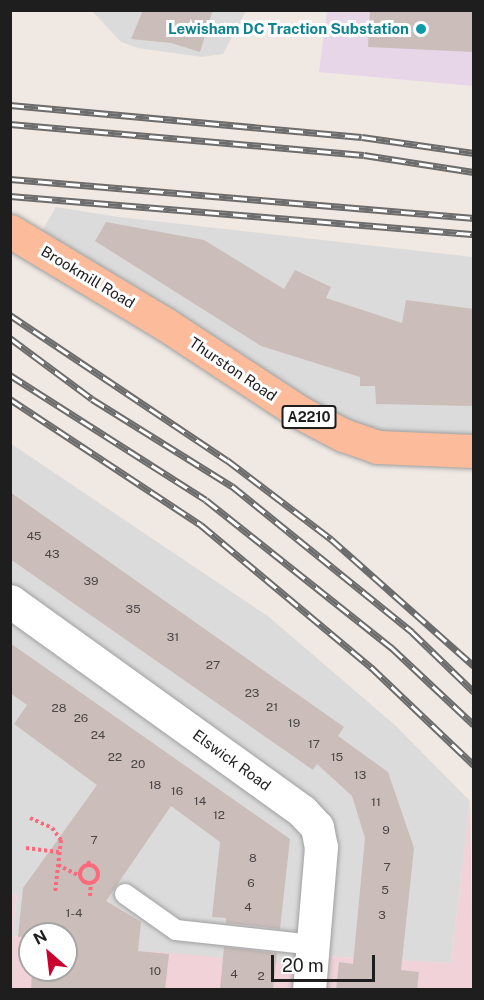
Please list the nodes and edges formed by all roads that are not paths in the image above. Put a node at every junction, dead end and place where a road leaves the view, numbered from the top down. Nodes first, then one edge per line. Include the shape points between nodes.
1 (10, 231) edge
2 (165, 324) joint
3 (474, 451) edge
4 (10, 601) edge
5 (125, 894) dead end
6 (312, 945) junction
7 (309, 990) edge

1 - 2 main road, Brookmill Road / A2210
2 - 3 main road, Thurston Road / A2210 via 299,412 344,435 377,447
4 - 6 street, Elswick Road via 302,811 317,827 321,847
5 - 6 lane via 176,930
6 - 7 street, Elswick Road

